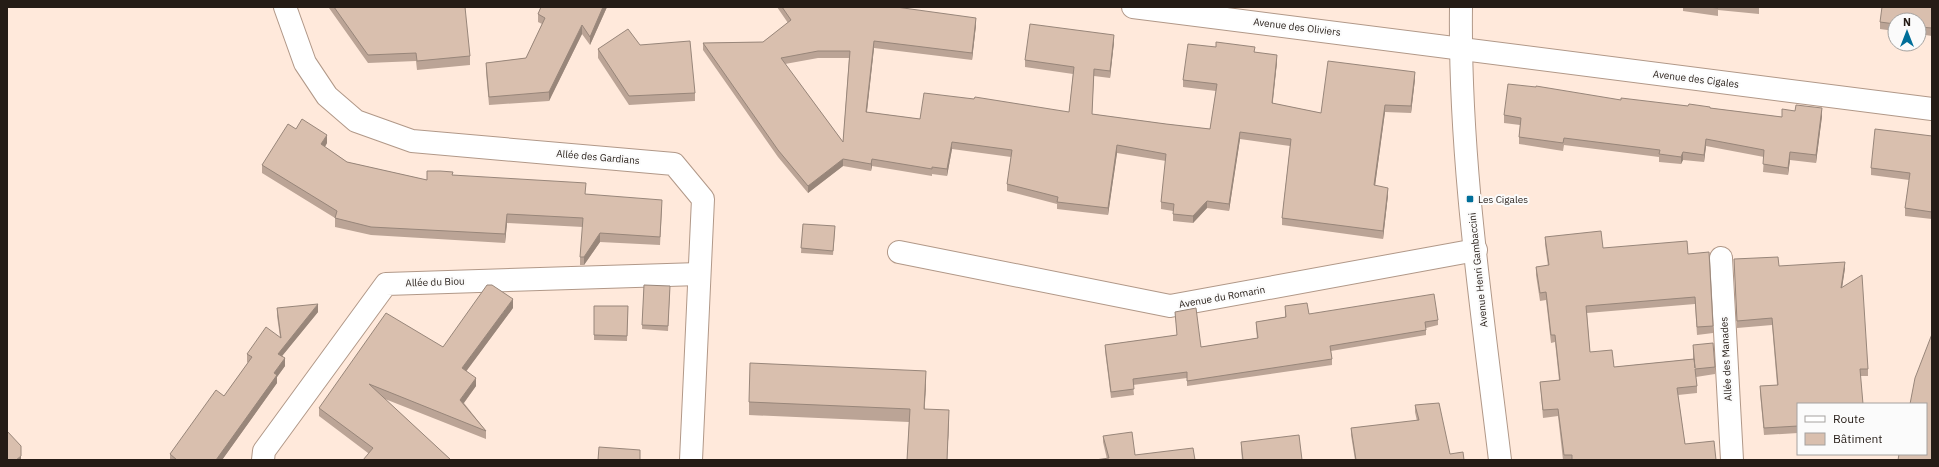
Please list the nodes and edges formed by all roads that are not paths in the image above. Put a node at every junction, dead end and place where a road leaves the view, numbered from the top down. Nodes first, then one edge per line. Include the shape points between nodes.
1 (285, 7) edge
2 (1133, 7) edge
3 (1461, 7) edge
4 (1461, 50) junction
5 (1932, 109) edge
6 (1476, 250) junction
7 (899, 252) dead end
8 (1721, 258) dead end
9 (700, 274) junction
10 (263, 460) edge
11 (690, 460) edge
12 (1500, 460) edge
13 (1732, 460) edge

1 - 9 street, Allée des Gardians via 305,63 327,96 356,121 412,141 674,164 704,199
2 - 4 street, Avenue des Oliviers
3 - 4 street, Avenue Henri Gambaccini
4 - 5 street, Avenue des Cigales
4 - 6 street, Avenue Henri Gambaccini via 1470,199
6 - 7 street, Avenue du Romarin via 1170,306
6 - 12 street, Avenue Henri Gambaccini
8 - 13 street, Allée des Manades
9 - 10 street, Allée du Biou via 386,284 264,451
9 - 11 street, Allée des Gardians

